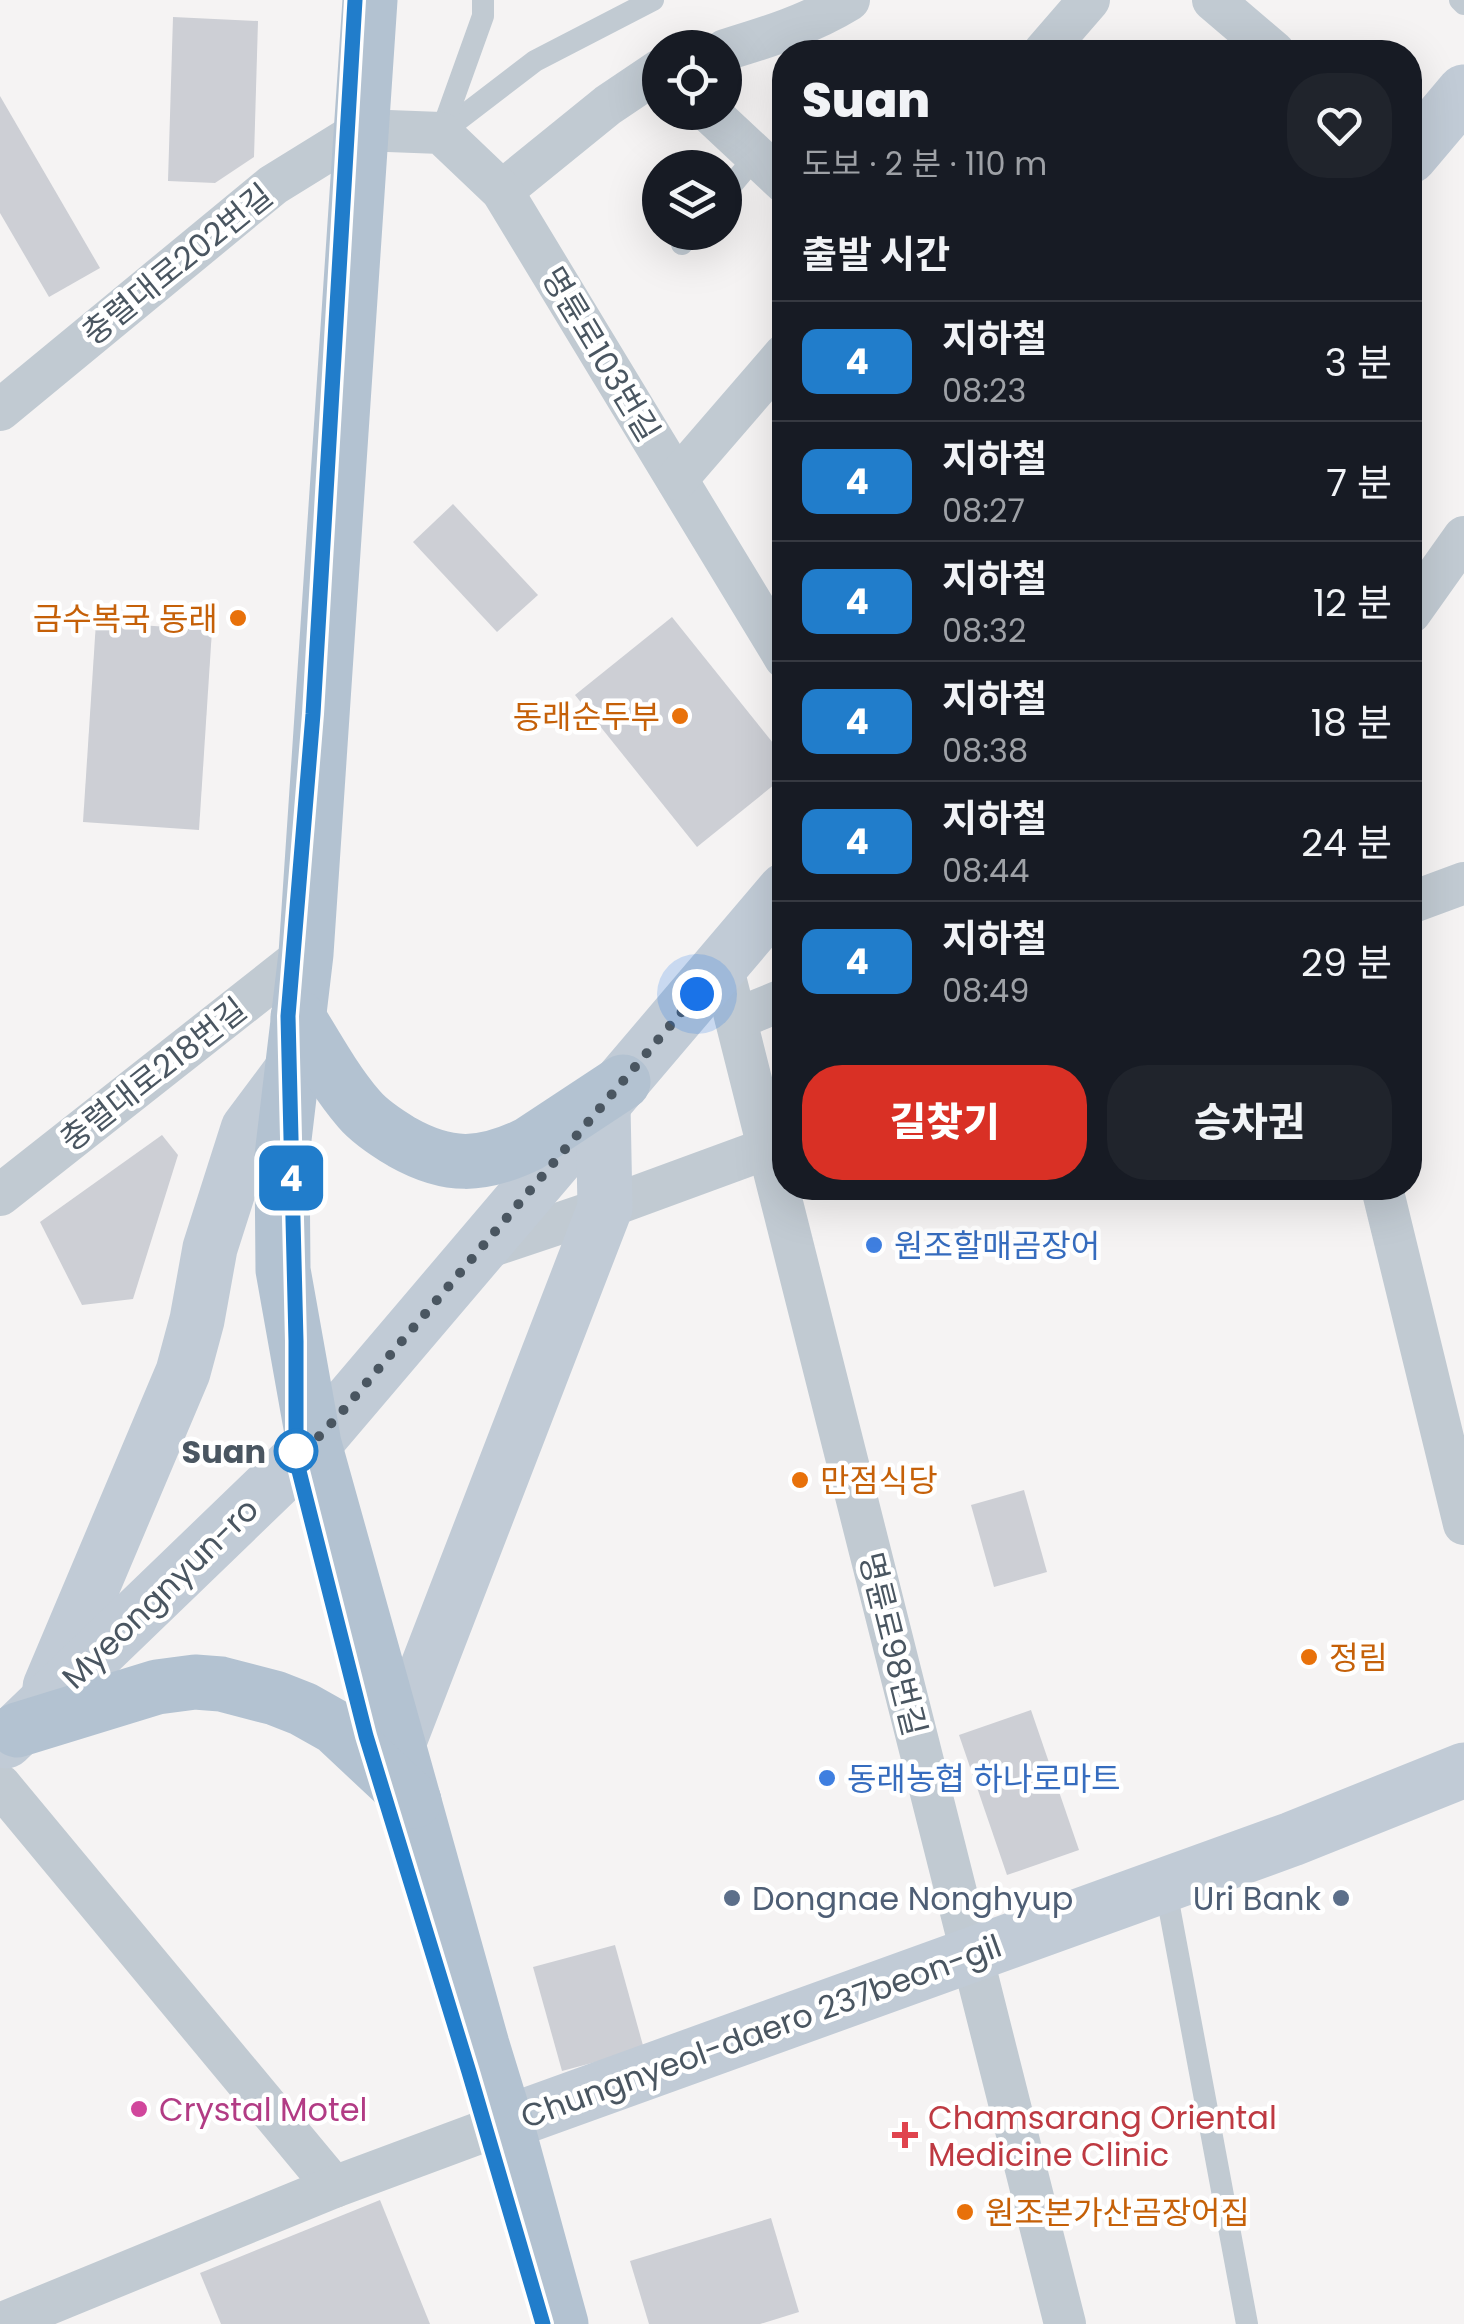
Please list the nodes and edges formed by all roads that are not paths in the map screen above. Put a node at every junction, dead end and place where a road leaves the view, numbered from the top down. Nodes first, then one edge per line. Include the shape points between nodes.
1 (370, 0) edge
2 (483, 0) edge
3 (653, 0) edge
4 (849, 0) edge
5 (1090, 0) edge
6 (1214, 0) edge
7 (1055, 40) edge
8 (1260, 40) edge
9 (742, 45) edge
10 (642, 82) edge
11 (1464, 92) edge
12 (362, 130) junction
13 (728, 130) edge
14 (441, 132) junction
15 (1422, 142) edge
16 (770, 170) edge
17 (742, 184) edge
18 (502, 191) junction
19 (772, 369) edge
20 (0, 410) edge
21 (677, 479) junction
22 (1464, 537) edge
23 (1422, 596) edge
24 (772, 636) edge
25 (1464, 883) edge
26 (1422, 899) edge
27 (772, 905) edge
28 (306, 954) junction
29 (722, 965) junction
30 (772, 1004) edge
31 (298, 1017) junction
32 (736, 1019) junction
33 (292, 1070) junction
34 (613, 1093) junction
35 (772, 1130) edge
36 (772, 1147) edge
37 (0, 1195) edge
38 (790, 1200) edge
39 (1385, 1200) edge
40 (605, 1208) junction
41 (480, 1250) junction
42 (314, 1444) junction
43 (1464, 1524) edge
44 (20, 1727) edge
45 (398, 1744) junction
46 (1464, 1770) edge
47 (0, 1785) edge
48 (414, 1801) junction
49 (1165, 1885) junction
50 (972, 1954) junction
51 (506, 2122) junction
52 (334, 2187) junction
53 (24, 2318) edge
54 (561, 2324) edge
55 (1065, 2324) edge
56 (1246, 2324) edge

1 - 12 main road
2 - 14 lane
3 - 14 lane via 535,61
4 - 9 street
5 - 7 street
6 - 8 street
10 - 18 street
11 - 15 main road
12 - 14 street
12 - 20 street, 충렬대로202번길 via 273,185
12 - 28 main road
13 - 16 street
14 - 18 street, 명륜로103번길
16 - 17 lane
18 - 21 street, 명륜로103번길
19 - 21 street
21 - 24 street, 명륜로103번길
22 - 23 street
25 - 26 street
27 - 29 main road, Myeongnyun-ro
28 - 31 main road
28 - 37 street, 충렬대로218번길
29 - 32 street, 명륜로98번길
29 - 34 main road, Myeongnyun-ro
30 - 32 street
31 - 33 main road
31 - 34 main road via 361,1112 441,1160 465,1163 512,1152
32 - 35 street, 명륜로98번길
33 - 42 main road via 282,1156 283,1270
33 - 44 main road via 248,1129 210,1248 182,1372
34 - 40 main road
34 - 41 main road, Myeongnyun-ro
36 - 40 street
38 - 50 street, 명륜로98번길
39 - 43 street
40 - 41 street
40 - 45 main road
41 - 42 main road, Myeongnyun-ro
42 - 44 main road, Myeongnyun-ro
42 - 45 main road
44 - 48 main road via 158,1687 221,1684 275,1698 335,1727
45 - 48 main road
46 - 49 main road, Chungnyeol-daero 237beon-gil
47 - 52 street
48 - 51 main road
49 - 50 main road, Chungnyeol-daero 237beon-gil
49 - 56 lane
50 - 51 main road, Chungnyeol-daero 237beon-gil
50 - 55 street, 명륜로98번길
51 - 52 street
51 - 54 main road
52 - 53 street

